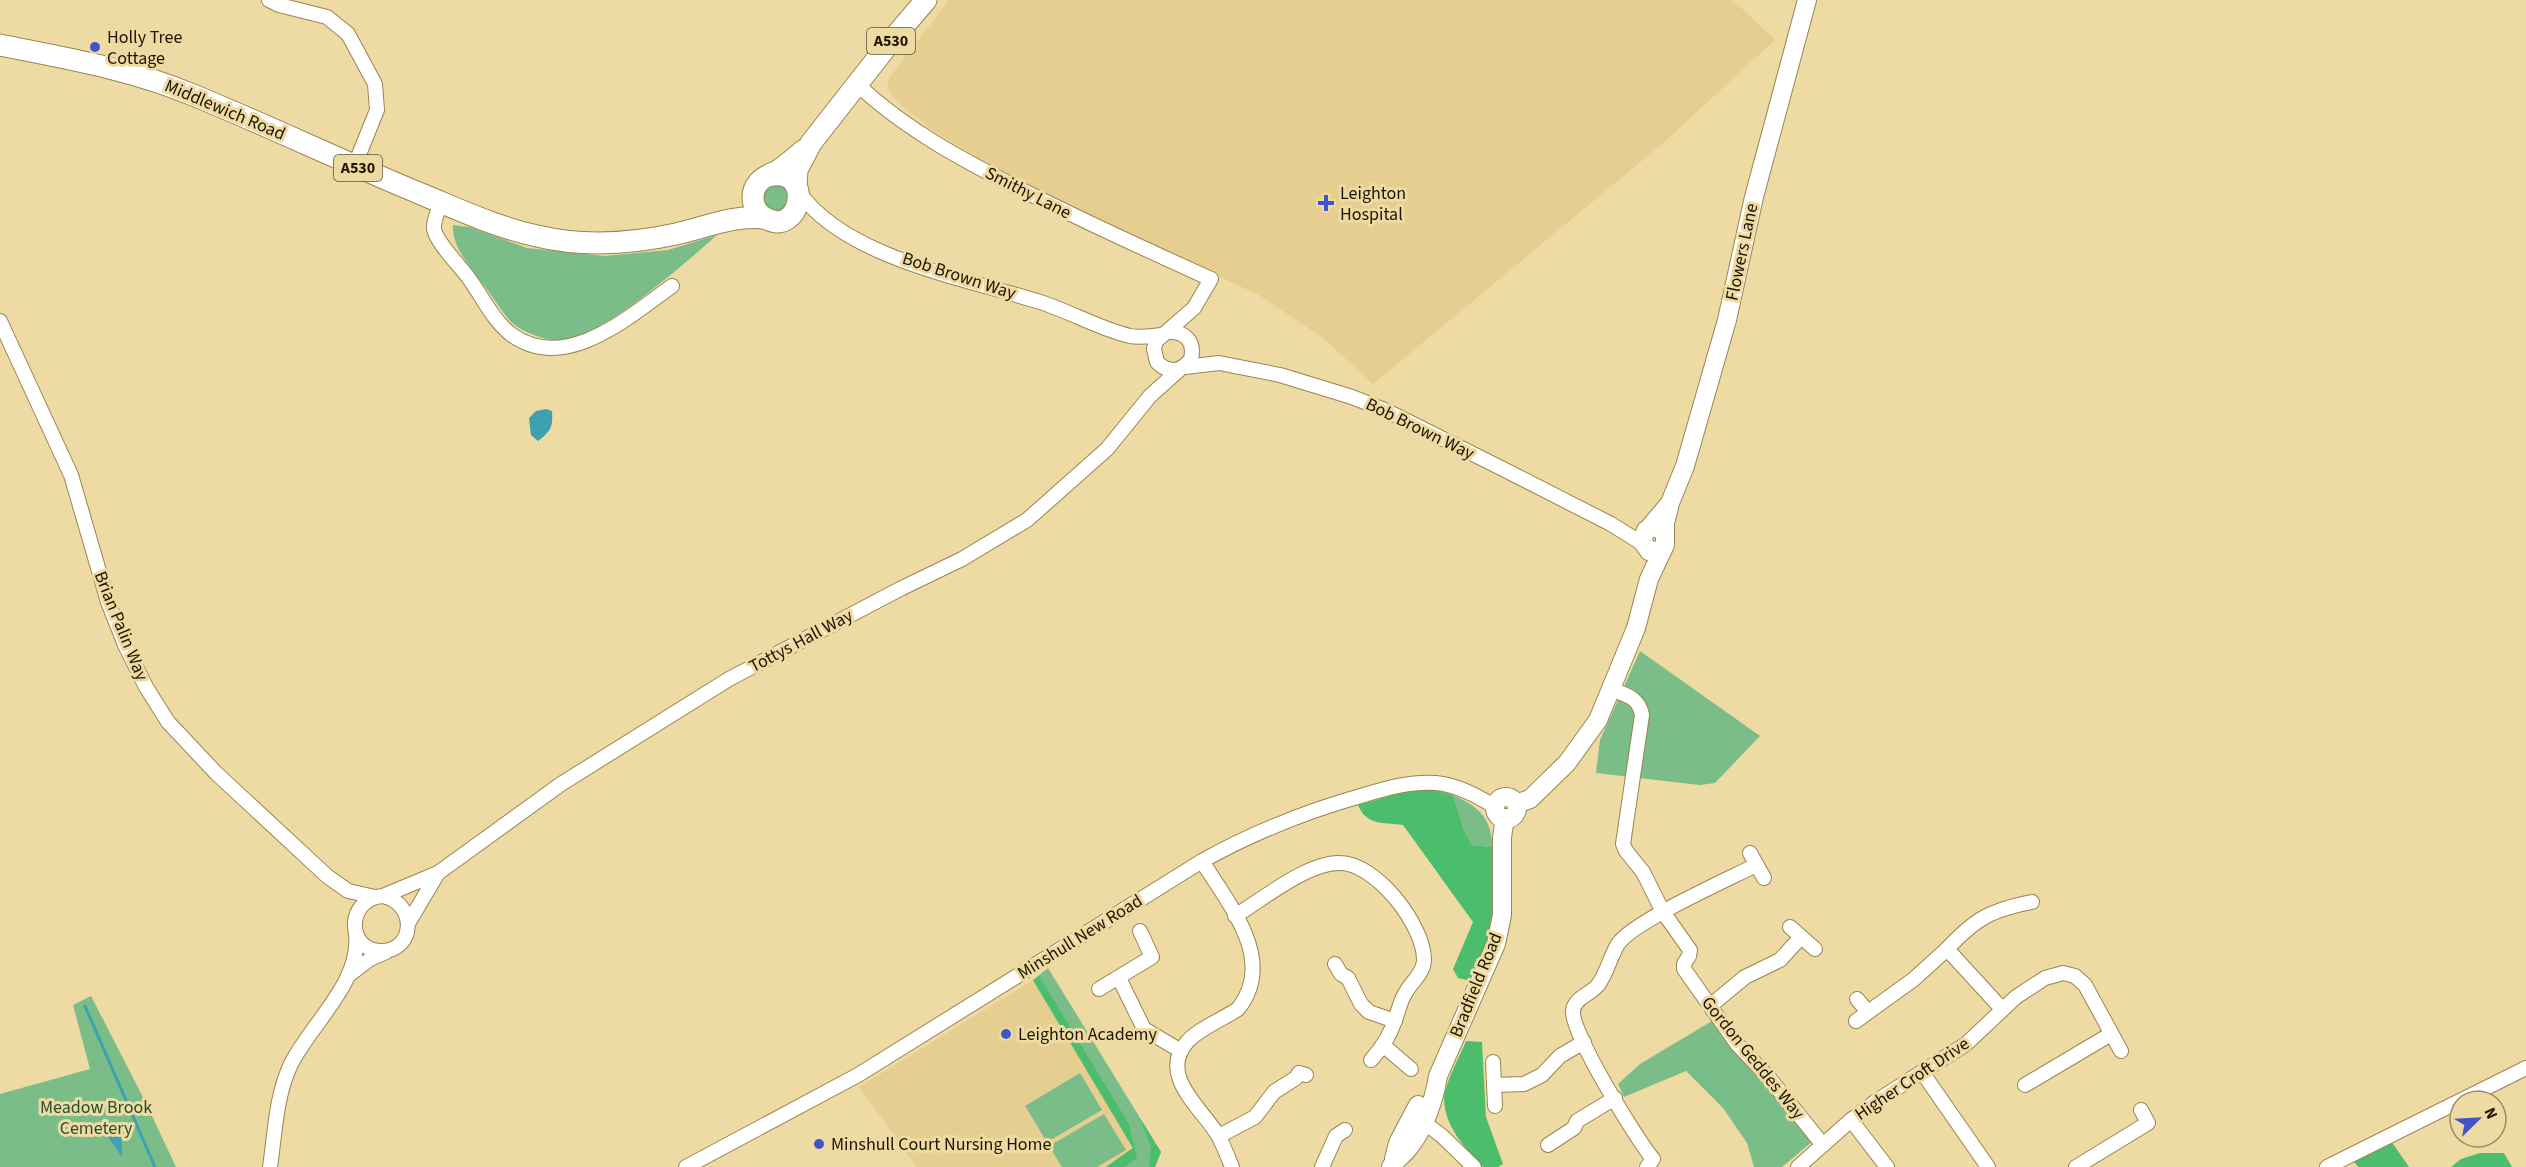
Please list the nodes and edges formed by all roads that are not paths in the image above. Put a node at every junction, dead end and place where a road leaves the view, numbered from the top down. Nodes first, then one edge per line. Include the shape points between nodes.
1 (269, 0) edge
2 (926, 0) edge
3 (1808, 0) edge
4 (0, 45) edge
5 (858, 85) junction
6 (811, 143) junction
7 (354, 166) junction
8 (768, 176) junction
9 (798, 189) junction
10 (753, 196) junction
11 (441, 202) junction
12 (765, 218) junction
13 (789, 218) junction
14 (722, 220) junction
15 (827, 221) junction
16 (672, 285) dead end
17 (1194, 308) junction
18 (0, 321) edge
19 (1165, 333) junction
20 (1129, 336) junction
21 (1190, 341) junction
22 (1156, 360) junction
23 (1219, 363) junction
24 (1182, 368) junction
25 (1150, 396) junction
26 (1652, 539) junction
27 (1610, 689) junction
28 (1506, 810) junction
29 (1202, 861) junction
30 (438, 873) junction
31 (327, 876) junction
32 (1764, 878) dead end
33 (379, 897) junction
34 (2032, 902) dead end
35 (1663, 912) junction
36 (1235, 916) junction
37 (409, 922) junction
38 (355, 927) junction
39 (1140, 931) dead end
40 (1815, 949) dead end
41 (1947, 949) junction
42 (390, 950) junction
43 (1336, 973) dead end
44 (348, 977) junction
45 (1119, 978) junction
46 (1099, 989) dead end
47 (1857, 999) dead end
48 (1710, 1005) junction
49 (2002, 1009) junction
50 (1868, 1012) junction
51 (1395, 1021) junction
52 (1856, 1021) dead end
53 (2111, 1034) junction
54 (1584, 1042) junction
55 (1384, 1046) junction
56 (1181, 1051) junction
57 (2121, 1051) dead end
58 (1371, 1060) dead end
59 (1493, 1062) dead end
60 (2526, 1068) edge
61 (1411, 1069) dead end
62 (1300, 1072) dead end
63 (1922, 1072) junction
64 (1494, 1085) junction
65 (2025, 1085) dead end
66 (1615, 1098) junction
67 (1495, 1106) dead end
68 (2141, 1110) dead end
69 (1418, 1118) junction
70 (1851, 1120) junction
71 (1337, 1132) dead end
72 (1219, 1136) junction
73 (1823, 1144) junction
74 (1548, 1145) dead end
75 (1392, 1165) edge
76 (270, 1167) edge
77 (686, 1167) edge
78 (1232, 1167) edge
79 (1322, 1167) edge
80 (1474, 1167) edge
81 (1647, 1167) edge
82 (1798, 1167) edge
83 (1887, 1167) edge
84 (1988, 1167) edge
85 (2076, 1167) edge
86 (2327, 1167) edge

1 - 7 street via 327,17 348,34 375,84 377,110
2 - 5 highway, A530
3 - 26 main road, Flowers Lane via 1754,197 1727,320 1685,466 1665,523
4 - 7 highway, Middlewich Road / A530 via 144,76
5 - 6 highway, A530
5 - 17 street, Smithy Lane via 881,106 970,164 1211,279
6 - 8 highway, A530
6 - 9 highway, A530 via 797,170
7 - 11 highway, Middlewich Road / A530
8 - 9 highway via 786,177
8 - 10 highway via 757,184
9 - 13 highway via 798,206
9 - 15 street, Bob Brown Way
10 - 12 highway via 755,208
10 - 14 highway, Middlewich Road / A530
11 - 14 highway, Middlewich Road / A530 via 519,232 583,243 645,240
11 - 16 street via 435,223 439,239 500,324 523,341 558,347 582,342 607,332
12 - 13 highway
12 - 14 highway, Middlewich Road / A530
13 - 15 street, Bob Brown Way via 803,216
15 - 20 street, Bob Brown Way via 871,248 955,278 1041,302
17 - 19 street
17 - 21 street
18 - 31 street, Brian Palin Way via 71,476 108,602 146,687 168,722 196,754
19 - 20 street, Bob Brown Way
19 - 21 street via 1177,332
19 - 22 street via 1156,341
20 - 22 street, Bob Brown Way
21 - 23 street, Bob Brown Way
21 - 24 street via 1191,359
22 - 24 street via 1171,371
22 - 25 street, Tottys Hall Way
23 - 24 street, Bob Brown Way
23 - 26 street, Bob Brown Way via 1280,375 1370,404 1611,524
24 - 25 street, Tottys Hall Way
25 - 30 street, Tottys Hall Way via 1107,449 1027,520 962,559 729,679 561,784
26 - 27 main road, Flowers Lane via 1649,579 1636,628
27 - 28 main road, Flowers Lane via 1598,720 1567,763 1530,799
27 - 35 street, Gordon Geddes Way via 1635,699 1641,706 1623,844 1643,872
28 - 29 street, Minshull New Road via 1439,783 1389,788 1294,817
28 - 69 main road, Bradfield Road via 1502,915 1496,944 1438,1076 1425,1091
29 - 36 street
29 - 77 street, Minshull New Road via 858,1075
30 - 33 street, Tottys Hall Way
30 - 37 street, Tottys Hall Way
31 - 33 street, Brian Palin Way via 348,891
31 - 38 street, Brian Palin Way via 347,900
32 - 35 street via 1753,859
33 - 37 street via 397,902
33 - 38 street via 361,906
34 - 41 street via 1985,916 1968,926
35 - 48 street, Gordon Geddes Way via 1690,950 1684,969
35 - 54 street via 1626,935 1618,944 1604,978 1576,1002 1573,1012
36 - 51 street via 1313,869 1338,863 1368,871 1405,910 1423,951 1422,970 1405,993
36 - 56 street via 1253,956 1249,990 1238,1009 1193,1037
37 - 42 street via 404,939
38 - 42 street via 362,944 373,950
38 - 44 street via 357,947
39 - 45 street via 1159,957
40 - 48 street via 1796,932 1780,960 1745,977
41 - 49 street
41 - 50 street
42 - 44 street via 370,959
43 - 51 street via 1348,978 1369,1012
44 - 76 street via 292,1064 282,1089
45 - 46 street
45 - 56 street via 1144,1029
47 - 50 street
48 - 73 street, Gordon Geddes Way via 1737,1044
49 - 53 street, Higher Croft Drive via 2032,984 2063,973 2075,976 2085,985
49 - 63 street, Higher Croft Drive via 1966,1044
50 - 52 street
51 - 55 street
53 - 57 street, Higher Croft Drive
53 - 65 street
54 - 64 street via 1560,1056 1533,1080
54 - 66 street
55 - 58 street
55 - 61 street
56 - 72 street via 1178,1066 1189,1100
59 - 64 street
60 - 86 street
62 - 72 street via 1274,1092 1255,1117
63 - 70 street, Higher Croft Drive
63 - 84 street
64 - 67 street
66 - 74 street via 1577,1120 1574,1128
66 - 81 street via 1653,1159
68 - 85 street via 2148,1123
69 - 75 main road, Bradfield Road via 1398,1143
69 - 80 street
70 - 73 street, Higher Croft Drive
70 - 83 street
71 - 79 street
72 - 78 street
73 - 82 street, Higher Croft Drive

